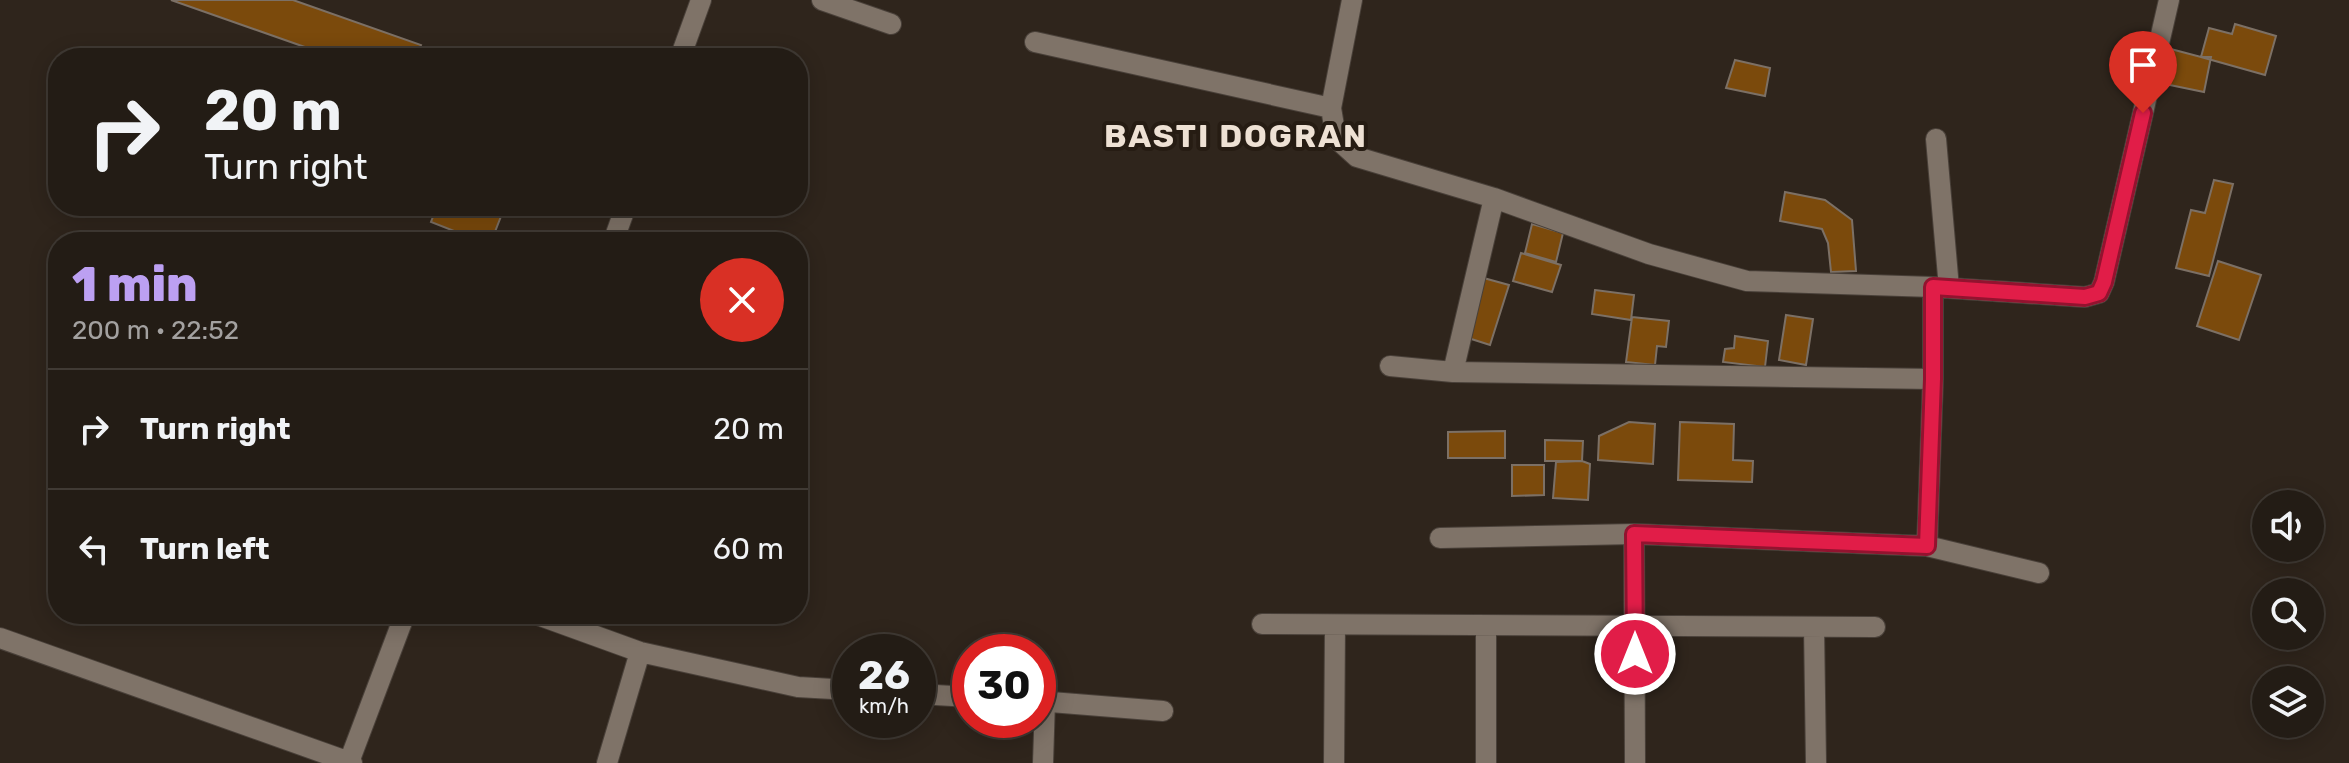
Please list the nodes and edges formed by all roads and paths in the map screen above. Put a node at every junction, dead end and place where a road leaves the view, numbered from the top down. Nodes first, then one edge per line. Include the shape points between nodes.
1 (701, 0) edge
2 (822, 0) edge
3 (1352, 0) edge
4 (2169, 0) edge
5 (891, 24) dead end
6 (1035, 42) dead end
7 (684, 48) edge
8 (1331, 108) junction
9 (1936, 139) dead end
10 (1494, 198) junction
11 (1941, 287) junction
12 (1390, 366) dead end
13 (1453, 372) junction
14 (1933, 379) junction
15 (1634, 534) junction
16 (1440, 538) dead end
17 (1927, 546) junction
18 (2039, 573) dead end
19 (401, 624) edge
20 (563, 624) edge
21 (1262, 624) dead end
22 (1335, 625) junction
23 (1486, 626) junction
24 (1634, 626) junction
25 (1814, 627) junction
26 (1875, 627) dead end
27 (0, 638) edge
28 (640, 652) junction
29 (832, 689) edge
30 (1056, 702) edge
31 (1163, 711) dead end
32 (1043, 738) edge
33 (351, 762) edge
34 (607, 763) edge
35 (1043, 763) edge
36 (1334, 763) edge
37 (1486, 763) edge
38 (1635, 763) edge
39 (1816, 763) edge

1 - 7 street
2 - 5 street
3 - 8 street
4 - 11 street via 2099,293 2085,297
6 - 8 street
8 - 10 street via 1336,138 1357,157
9 - 11 street
10 - 11 street via 1649,254 1747,281
10 - 13 street
11 - 14 street
12 - 13 street
13 - 14 street
14 - 17 street
15 - 16 street
15 - 17 street
15 - 24 street
17 - 18 street
19 - 33 street
20 - 28 street
21 - 22 street
22 - 23 street
22 - 36 street
23 - 24 street
23 - 37 street
24 - 25 street
24 - 38 street
25 - 26 street
25 - 39 street
27 - 33 street
28 - 29 street via 798,687
28 - 34 street
30 - 31 street
32 - 35 street

